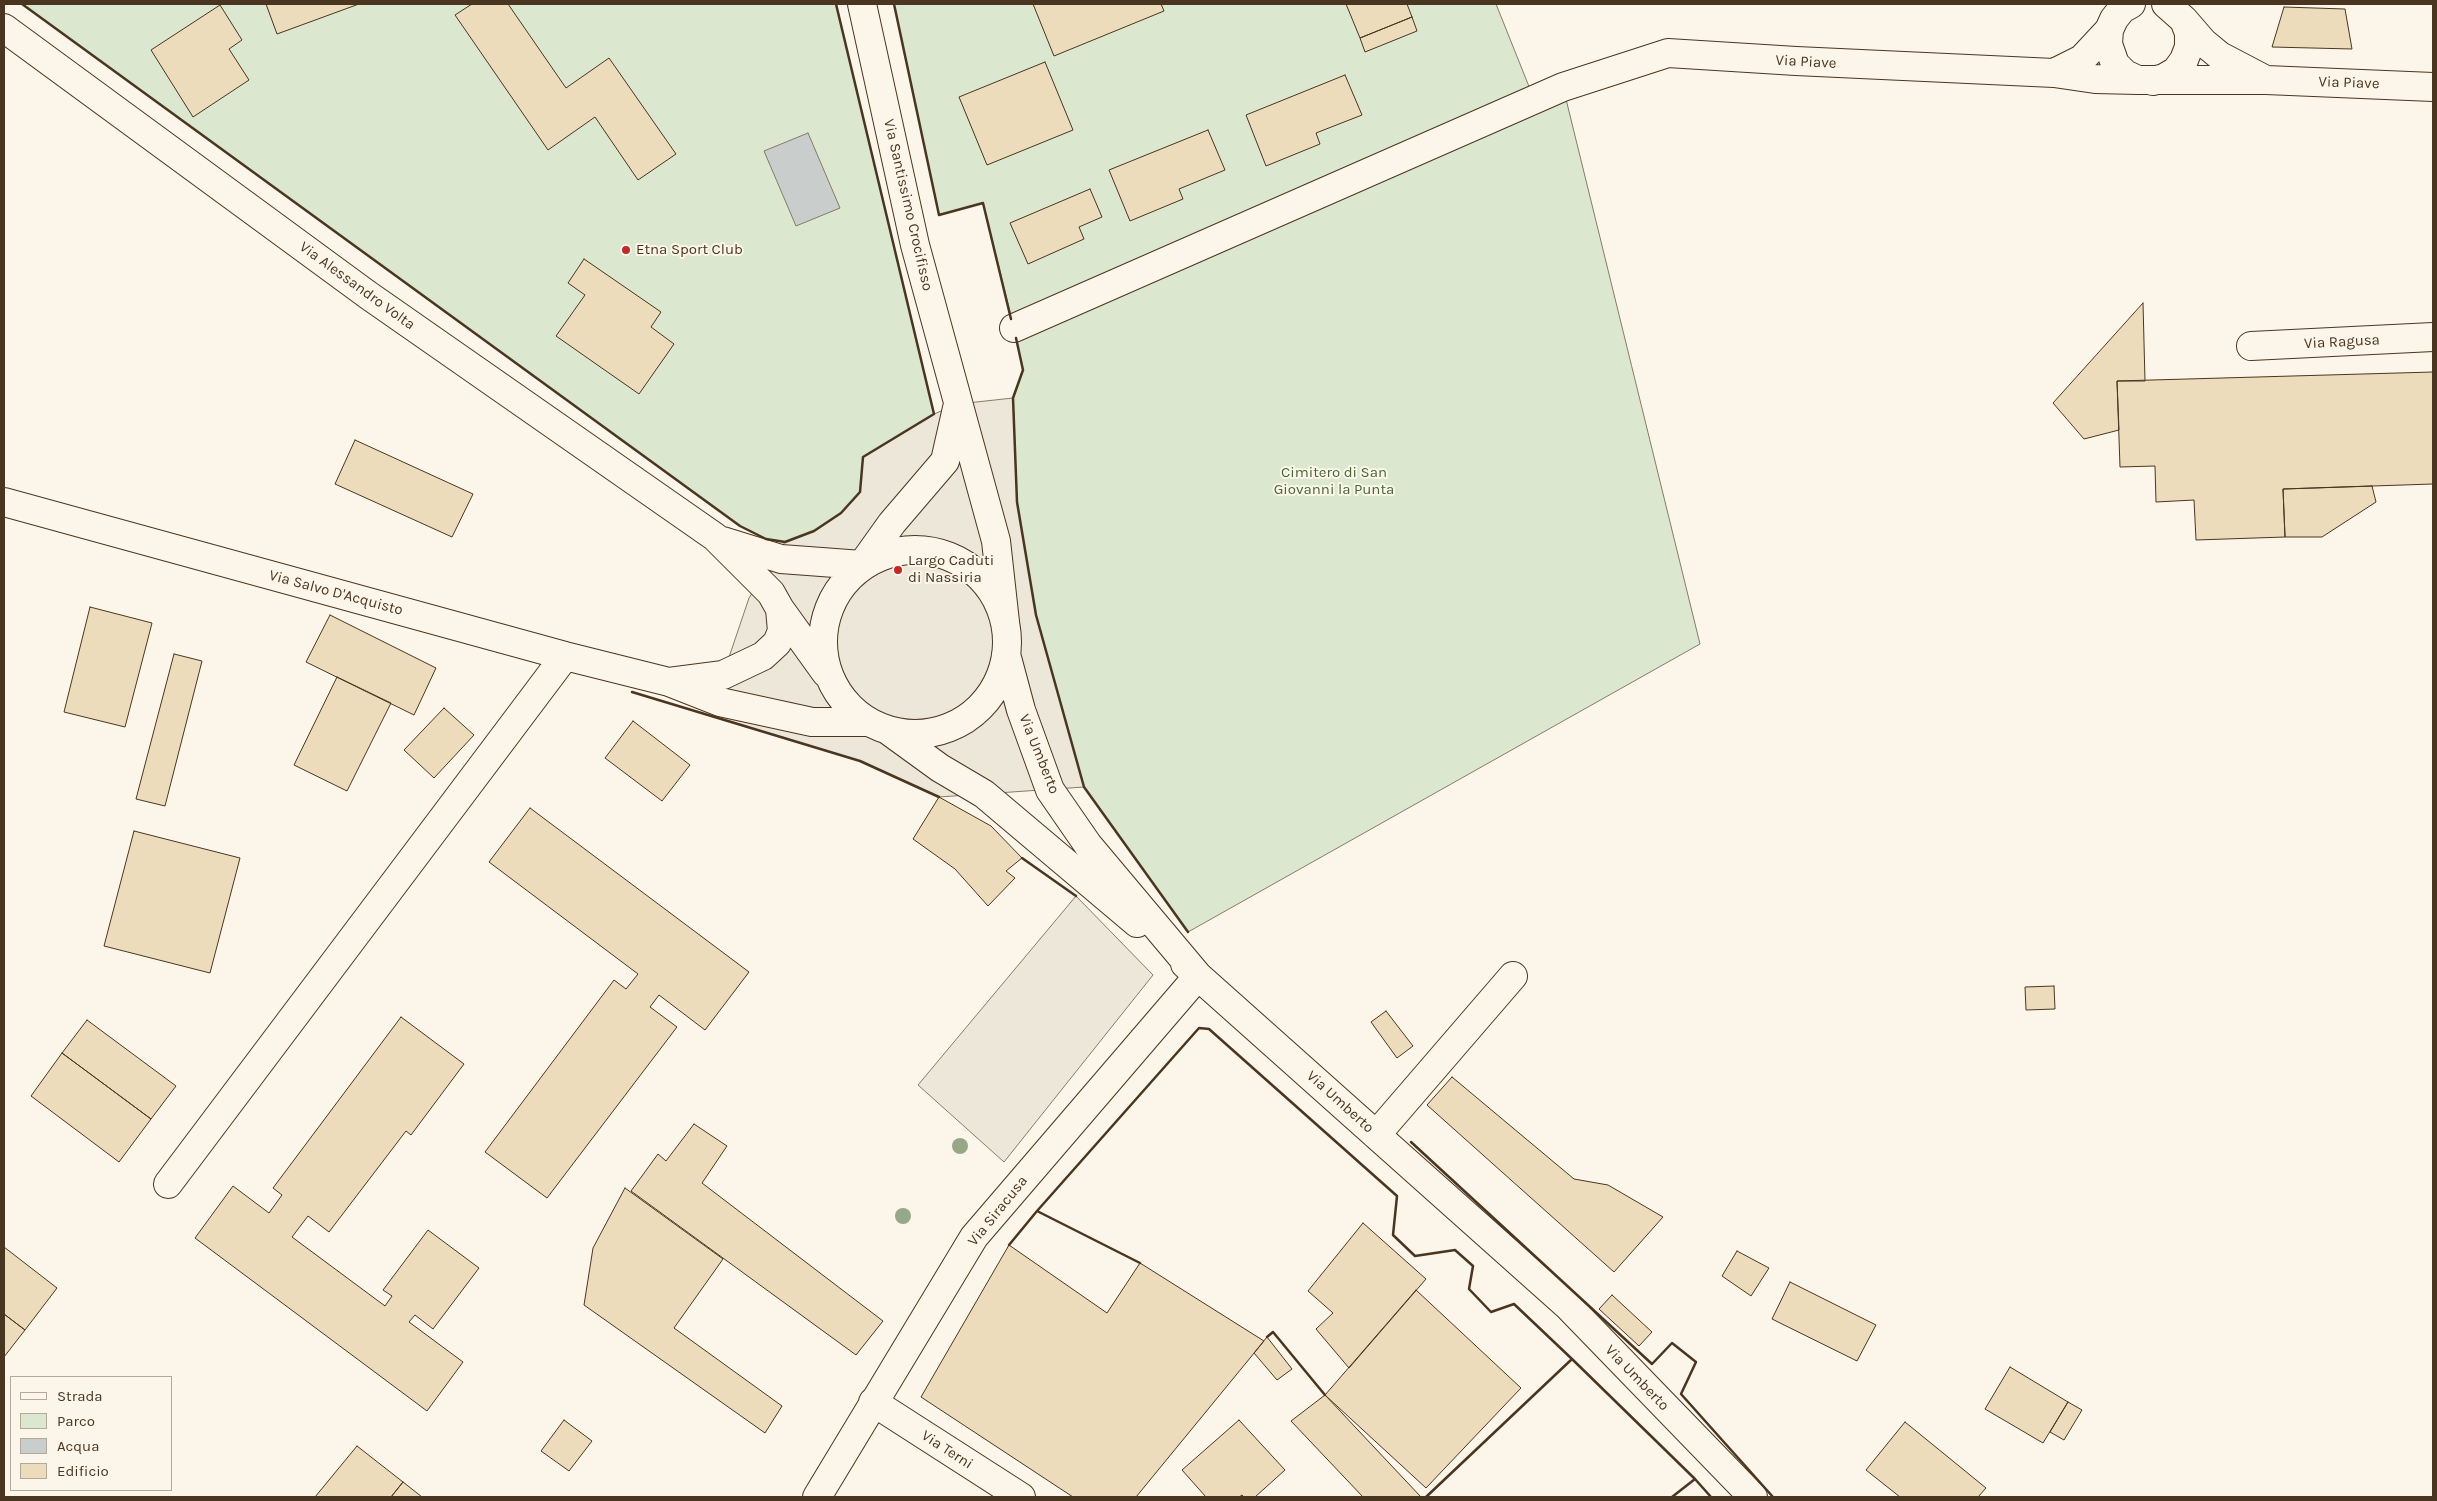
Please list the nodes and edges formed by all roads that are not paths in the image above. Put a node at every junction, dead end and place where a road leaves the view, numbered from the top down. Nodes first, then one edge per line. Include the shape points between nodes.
1 (862, 4) edge
2 (2176, 11) edge
3 (2122, 12) edge
4 (4, 28) edge
5 (2054, 72) junction
6 (2144, 80) junction
7 (2266, 80) junction
8 (2433, 87) edge
9 (1014, 328) dead end
10 (2433, 338) edge
11 (2251, 346) dead end
12 (958, 404) junction
13 (4, 502) edge
14 (715, 538) junction
15 (862, 565) junction
16 (780, 609) junction
17 (828, 612) junction
18 (1005, 622) junction
19 (801, 638) junction
20 (1006, 654) junction
21 (565, 656) junction
22 (763, 656) junction
23 (830, 678) junction
24 (669, 682) junction
25 (879, 726) junction
26 (1198, 976) junction
27 (1513, 976) dead end
28 (1376, 1135) junction
29 (168, 1184) dead end
30 (874, 1402) junction
31 (817, 1497) edge
32 (1021, 1497) edge
33 (1753, 1497) edge

1 - 12 street, Via Santissimo Crocifisso via 915,245
2 - 6 street via 2189,40 2184,60 2176,71 2164,78
2 - 7 street via 2220,56
3 - 5 street via 2082,59
3 - 6 street via 2109,52 2125,74
4 - 14 street, Via Alessandro Volta via 368,295
5 - 6 street, Via Piave via 2095,79
5 - 9 street, Via Piave via 1668,53 1563,87
6 - 7 street, Via Piave
7 - 8 street, Via Piave
10 - 11 street, Via Ragusa
12 - 15 street via 945,461 892,523
12 - 18 street, Via Santissimo Crocifisso via 996,541
13 - 21 street, Via Salvo D'Acquisto
14 - 15 street via 781,559
14 - 16 street via 771,593
15 - 17 street via 841,587
15 - 18 street via 895,553 924,551 952,558 976,574 994,596
16 - 19 street
16 - 22 street via 782,631 777,643
17 - 19 street
17 - 23 street via 823,634 824,657
18 - 20 street, Via Santissimo Crocifisso
19 - 22 street
19 - 23 street
20 - 25 street via 997,684 978,710 952,727 921,734
20 - 26 street, Via Umberto via 1021,710 1050,790 1088,845
21 - 24 street, Via Salvo D'Acquisto
21 - 29 street
22 - 24 street via 723,675
23 - 25 street via 839,696 853,710
24 - 25 street via 720,702 812,722
25 - 26 street via 984,794
26 - 28 street, Via Umberto
26 - 30 street, Via Siracusa via 974,1237
27 - 28 street
28 - 33 street, Via Umberto via 1568,1306
30 - 31 street, Via Siracusa
30 - 32 street, Via Terni

